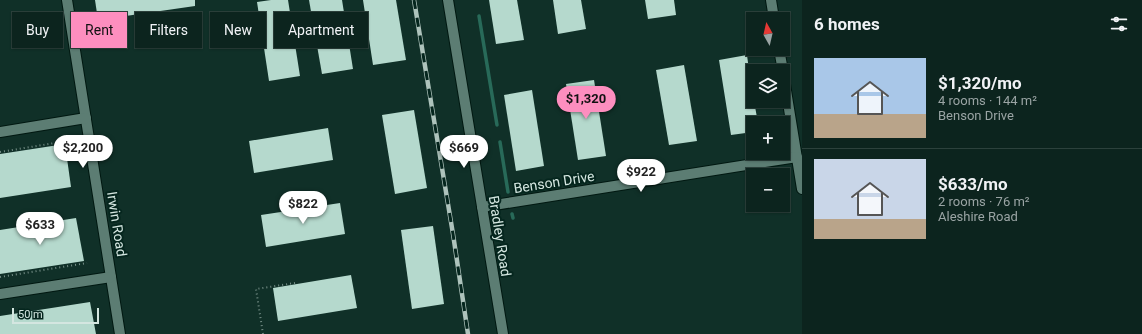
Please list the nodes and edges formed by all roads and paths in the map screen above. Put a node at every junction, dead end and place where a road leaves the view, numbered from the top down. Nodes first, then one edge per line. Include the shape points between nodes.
1 (67, 0) edge
2 (448, 0) edge
3 (771, 0) edge
4 (773, 12) edge
5 (789, 108) edge
6 (86, 118) junction
7 (0, 132) edge
8 (67, 141) dead end
9 (0, 152) edge
10 (797, 157) junction
11 (802, 189) edge
12 (482, 207) junction
13 (87, 263) dead end
14 (0, 277) edge
15 (111, 277) junction
16 (295, 284) dead end
17 (0, 294) edge
18 (120, 334) edge
19 (263, 334) edge
20 (503, 334) edge

1 - 6 street, Irwin Road
2 - 12 street, Bradley Road
3 - 4 street
5 - 10 street
6 - 7 street
6 - 15 street, Irwin Road
8 - 9 path
10 - 11 street
10 - 12 street, Benson Drive
12 - 20 street, Bradley Road
13 - 14 path
15 - 17 street
15 - 18 street, Irwin Road
16 - 19 path via 256,289

